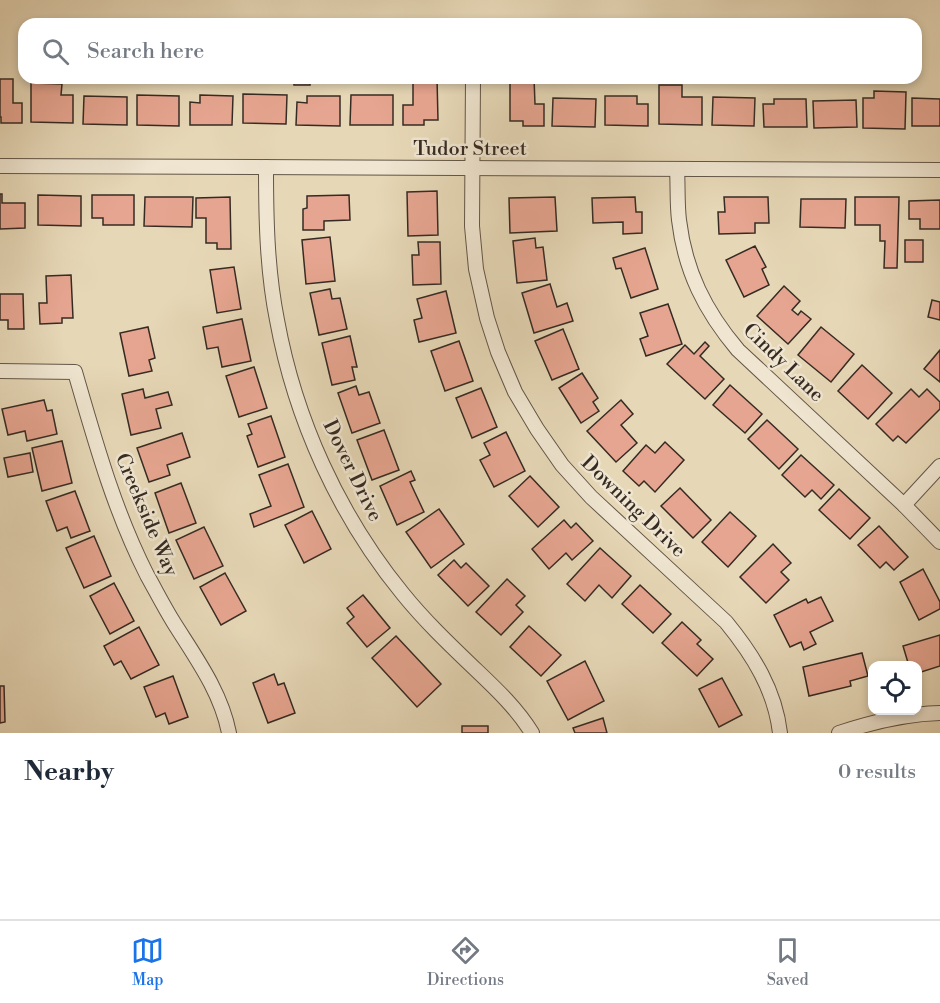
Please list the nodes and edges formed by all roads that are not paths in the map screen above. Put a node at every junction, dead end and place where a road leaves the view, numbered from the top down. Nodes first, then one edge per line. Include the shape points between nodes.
1 (473, 84) edge
2 (0, 166) edge
3 (266, 167) junction
4 (472, 168) junction
5 (677, 169) junction
6 (940, 170) edge
7 (0, 371) edge
8 (940, 466) edge
9 (904, 505) junction
10 (940, 542) edge
11 (940, 713) edge
12 (229, 733) edge
13 (532, 733) edge
14 (780, 733) edge
15 (839, 733) edge

1 - 4 street, Downing Drive
2 - 3 street, Tudor Street
3 - 4 street, Tudor Street
3 - 13 street, Dover Drive via 269,256 277,320 289,373 323,464 370,549 402,593 438,634 510,703
4 - 5 street, Tudor Street
4 - 14 street, Downing Drive via 476,269 487,318 515,392 562,465 591,497 726,622 744,644 770,693
5 - 6 street, Tudor Street
5 - 9 street, Cindy Lane via 683,249 693,281 721,330
7 - 12 street, Creekside Way via 75,372 124,524 146,573 216,693
8 - 9 street
9 - 10 street, Cindy Lane
11 - 15 street via 882,720

